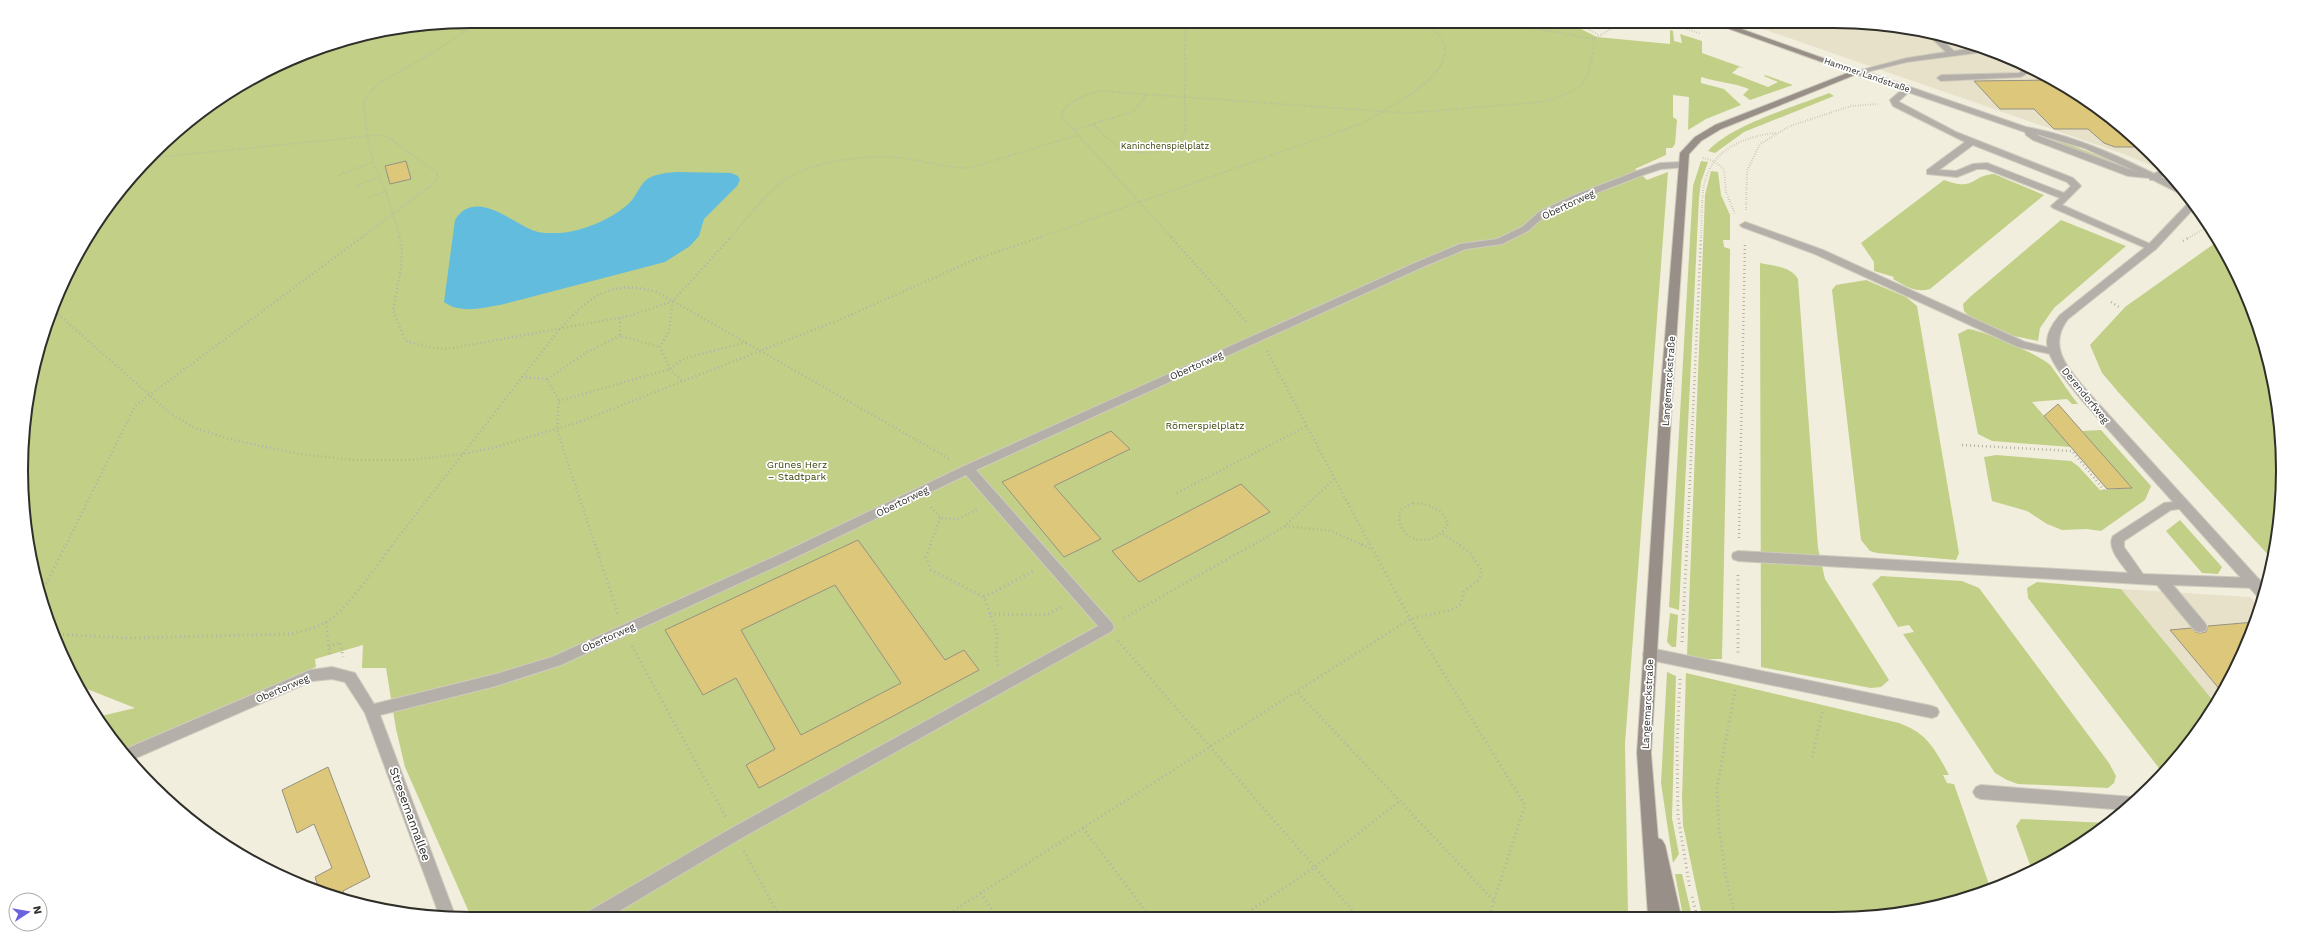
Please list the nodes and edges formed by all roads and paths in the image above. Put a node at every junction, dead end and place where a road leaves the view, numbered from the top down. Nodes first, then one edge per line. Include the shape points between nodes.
1 (470, 28) edge
2 (1185, 28) edge
3 (1432, 28) edge
4 (1533, 28) edge
5 (1586, 28) edge
6 (1615, 28) edge
7 (1731, 28) edge
8 (1600, 35) junction
9 (1594, 39) junction
10 (1937, 40) edge
11 (1974, 50) edge
12 (1951, 53) junction
13 (1858, 72) junction
14 (2024, 72) edge
15 (1942, 78) dead end
16 (1908, 90) junction
17 (1146, 95) junction
18 (1185, 98) junction
19 (1880, 101) dead end
20 (1382, 113) junction
21 (1093, 124) junction
22 (1074, 130) junction
23 (1778, 133) junction
24 (1078, 135) junction
25 (367, 136) junction
26 (1971, 142) junction
27 (1685, 153) junction
28 (157, 157) edge
29 (1714, 161) junction
30 (373, 162) junction
31 (1684, 165) junction
32 (2161, 174) edge
33 (339, 175) dead end
34 (379, 177) junction
35 (2154, 178) junction
36 (356, 186) dead end
37 (2173, 187) edge
38 (386, 191) junction
39 (2066, 197) junction
40 (369, 198) dead end
41 (1141, 203) junction
42 (2189, 207) edge
43 (394, 213) junction
44 (1746, 225) junction
45 (2152, 247) junction
46 (673, 301) junction
47 (57, 313) edge
48 (620, 318) junction
49 (559, 330) junction
50 (620, 336) junction
51 (1259, 337) junction
52 (747, 342) junction
53 (660, 347) junction
54 (761, 350) junction
55 (2055, 352) junction
56 (670, 369) junction
57 (522, 377) junction
58 (548, 378) junction
59 (682, 381) junction
60 (150, 394) junction
61 (559, 401) junction
62 (1307, 426) junction
63 (557, 430) junction
64 (1962, 445) dead end
65 (462, 454) junction
66 (968, 469) junction
67 (1335, 478) junction
68 (2104, 490) dead end
69 (919, 493) junction
70 (1177, 493) dead end
71 (995, 500) junction
72 (2182, 505) junction
73 (940, 518) junction
74 (1284, 526) junction
75 (1443, 534) junction
76 (1374, 550) junction
77 (1738, 556) junction
78 (1049, 562) junction
79 (2139, 579) junction
80 (2161, 580) junction
81 (2254, 583) junction
82 (44, 588) edge
83 (2260, 589) edge
84 (984, 597) junction
85 (1080, 597) junction
86 (990, 614) junction
87 (1410, 619) junction
88 (326, 622) junction
89 (2200, 627) dead end
90 (1107, 628) junction
91 (623, 630) junction
92 (60, 634) edge
93 (329, 646) junction
94 (1650, 654) junction
95 (1681, 662) junction
96 (331, 668) junction
97 (1738, 674) junction
98 (1007, 683) junction
99 (1827, 691) junction
100 (1298, 693) junction
101 (371, 711) junction
102 (1932, 712) dead end
103 (1210, 748) junction
104 (131, 753) edge
105 (1812, 757) dead end
106 (1981, 792) dead end
107 (1400, 801) junction
108 (1647, 802) junction
109 (2124, 803) edge
110 (1084, 828) junction
111 (735, 834) junction
112 (1315, 867) junction
113 (981, 893) junction
114 (1494, 901) junction
115 (445, 911) edge
116 (602, 912) edge
117 (777, 912) edge
118 (951, 912) edge
119 (993, 912) edge
120 (1146, 912) edge
121 (1248, 912) edge
122 (1354, 912) edge
123 (1490, 912) edge
124 (1656, 912) edge
125 (1672, 912) edge
126 (1696, 912) edge
127 (1734, 912) edge

1 - 25 path via 381,82 369,93 364,103
2 - 18 path
3 - 20 path via 1442,40 1445,50 1443,62 1416,90
4 - 9 path
5 - 8 path
6 - 8 path
7 - 13 main road, Hammer Landstraße
8 - 9 path
9 - 20 path via 1591,69 1585,81 1563,96 1543,102 1436,112
10 - 12 street
11 - 12 street
12 - 13 street
13 - 16 street, Hammer Landstraße
13 - 27 main road via 1718,127 1698,139
14 - 15 street via 2020,75
16 - 26 street via 1894,100 1896,104
16 - 35 street, Hammer Landstraße via 2024,129 2036,138 2131,174
17 - 18 path
17 - 21 path via 1134,111
17 - 22 path via 1101,91 1088,94 1061,112 1061,116
18 - 20 path
18 - 21 path via 1185,133 1180,142 1170,148 1139,153 1124,149
19 - 23 path via 1875,105 1851,106 1790,126
20 - 41 path via 1363,123
21 - 22 path
22 - 24 path
23 - 29 path via 1741,140
23 - 44 path via 1760,144 1748,166
24 - 41 path
24 - 46 path via 969,168 955,168 894,157 837,161 807,168 780,183
25 - 28 path
25 - 30 path
25 - 43 path via 388,137 437,173 433,184
26 - 39 street via 2073,182 2076,186
26 - 39 street via 1930,172 1957,174 1976,166 1987,166
27 - 29 path
27 - 31 main road, Langemarckstraße
29 - 44 path via 1724,169 1728,202
29 - 95 path via 1706,177 1702,194
30 - 33 path
30 - 34 path
31 - 51 street, Obertorweg via 1660,166 1575,198 1542,214 1526,229 1499,242 1464,246
31 - 94 main road, Langemarckstraße
32 - 35 street
34 - 36 path
34 - 38 path
35 - 37 street, Hammer Landstraße
38 - 40 path
38 - 43 path
39 - 45 street via 2056,206
41 - 51 path
41 - 54 path via 976,259 839,320
42 - 45 street, Derendorfweg
43 - 49 path via 402,246 401,268 393,310 398,328 406,341 447,349
43 - 60 path
44 - 55 street via 1819,252 2022,345
44 - 77 path
45 - 55 street, Derendorfweg via 2064,317 2053,334
46 - 48 path via 642,314
46 - 49 path via 638,286 606,290 586,301
46 - 52 path
46 - 53 path via 672,318 666,339
47 - 60 path
48 - 49 path
48 - 50 path
49 - 57 path
50 - 53 path
50 - 58 path via 587,352
51 - 62 path
51 - 66 street, Obertorweg
52 - 54 path
52 - 56 path via 683,359
53 - 56 path
54 - 59 path
54 - 66 path
55 - 72 street, Derendorfweg via 2064,369 2084,395
56 - 59 path
56 - 61 path
57 - 58 path
57 - 65 path
58 - 61 path
59 - 63 path
60 - 65 path via 180,420 194,427 268,449 316,457 352,459 398,460
60 - 82 path via 135,406
61 - 63 path
62 - 67 path
62 - 70 path
63 - 65 path
63 - 91 path
64 - 68 path via 2072,452
65 - 88 path via 341,610
66 - 69 street, Obertorweg
66 - 71 street
67 - 74 path
67 - 76 path
69 - 73 path
69 - 91 street, Obertorweg
71 - 73 path via 958,519
71 - 78 street
72 - 79 street via 2168,506 2118,539 2118,548
72 - 81 street, Derendorfweg
73 - 84 path via 926,557 931,570
74 - 76 path via 1316,527 1345,535
74 - 90 path
75 - 75 path via 1448,524 1446,518 1442,512 1429,504 1413,503 1397,515 1399,528 1413,538 1430,540
75 - 87 path via 1463,546 1477,559 1482,571 1479,580 1468,586 1462,593 1461,604 1451,610
76 - 87 path
77 - 79 street
77 - 97 path
78 - 84 path
78 - 85 street
79 - 80 street
80 - 81 street
80 - 89 street
81 - 83 street, Derendorfweg
84 - 86 path
85 - 86 path via 1046,615
85 - 90 street
86 - 98 path via 997,633 996,657 1000,674
87 - 100 path
87 - 114 path via 1525,805
88 - 92 path via 309,630 290,634 211,638
88 - 93 path
90 - 98 street
90 - 103 path
91 - 101 street, Obertorweg via 556,661 527,671
91 - 111 path
93 - 96 path
93 - 96 path via 340,642 343,658
94 - 95 street
94 - 108 main road, Langemarckstraße via 1644,753
95 - 97 street
95 - 126 path via 1677,746 1678,816
96 - 101 street, Obertorweg via 350,677
96 - 104 street, Obertorweg
97 - 99 street
97 - 127 path via 1717,788 1721,842
98 - 111 street
99 - 102 street
99 - 105 path
100 - 103 path
100 - 107 path
101 - 115 street, Stresemannallee
103 - 110 path
103 - 112 path
106 - 109 street
107 - 112 path
107 - 114 path
108 - 124 main road, Langemarckstraße
108 - 125 main road, Langemarckstraße
110 - 113 path
110 - 120 path
111 - 116 street
111 - 117 path
112 - 121 path
112 - 122 path
113 - 118 path
113 - 119 path
114 - 123 path

